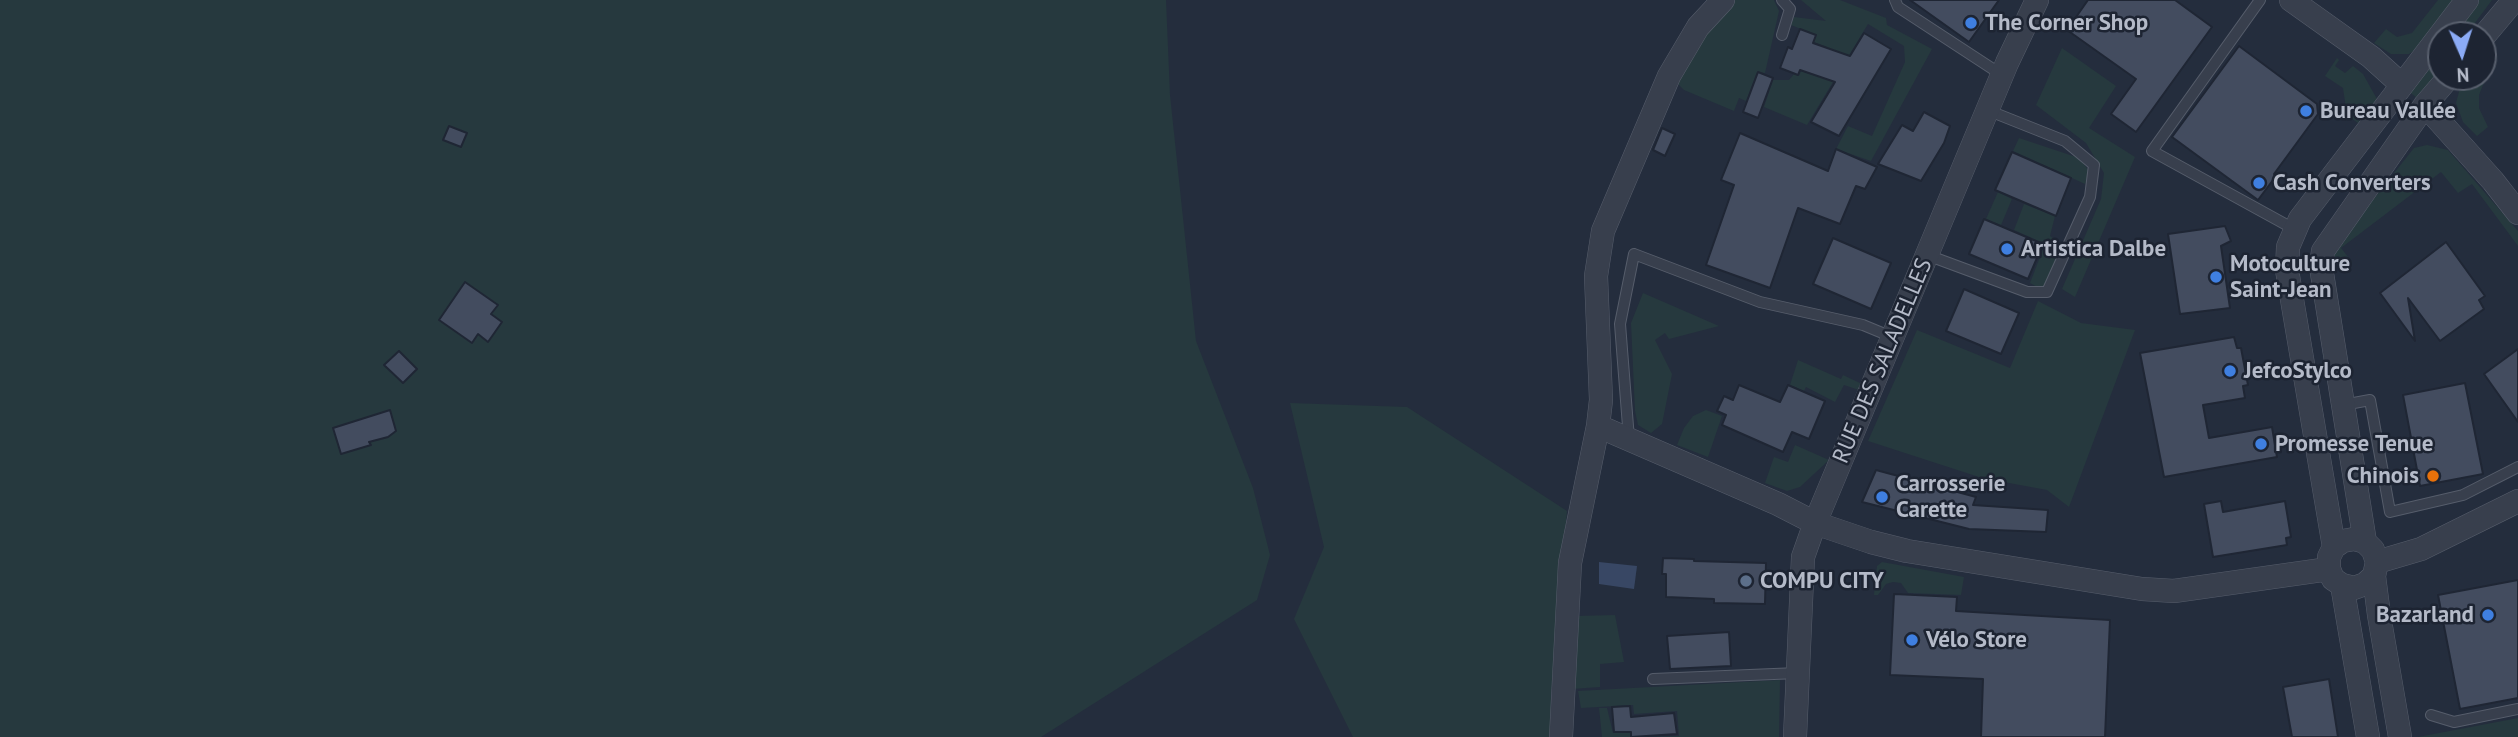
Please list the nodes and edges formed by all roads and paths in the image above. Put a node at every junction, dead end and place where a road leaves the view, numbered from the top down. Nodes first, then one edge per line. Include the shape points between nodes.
1 (1723, 0) edge
2 (1782, 0) edge
3 (1895, 0) edge
4 (2037, 0) edge
5 (2260, 0) edge
6 (2291, 0) edge
7 (2467, 0) edge
8 (2514, 0) edge
9 (2496, 21) edge
10 (1782, 35) dead end
11 (2002, 75) junction
12 (2402, 85) junction
13 (2437, 91) edge
14 (2425, 105) junction
15 (1987, 110) junction
16 (2518, 213) edge
17 (2294, 229) junction
18 (1927, 256) junction
19 (1892, 337) junction
20 (2343, 405) junction
21 (1598, 426) junction
22 (1629, 440) junction
23 (2518, 467) edge
24 (2518, 501) edge
25 (1815, 523) junction
26 (2372, 560) junction
27 (2335, 567) junction
28 (1798, 673) junction
29 (1653, 679) dead end
30 (2518, 709) edge
31 (2431, 715) dead end
32 (1561, 737) edge
33 (1795, 737) edge
34 (2368, 737) edge
35 (2400, 737) edge

1 - 21 street via 1698,27 1669,76 1603,231 1596,275
2 - 10 lane via 1790,9
3 - 11 lane via 1898,7
4 - 11 street, RUE DES SALADELLES
5 - 17 lane via 2152,151
6 - 12 street
7 - 12 street
8 - 9 street
11 - 15 street, RUE DES SALADELLES
12 - 17 street
13 - 14 street
14 - 16 street
14 - 20 street via 2323,251 2321,267
15 - 18 street, RUE DES SALADELLES
15 - 18 lane via 2065,141 2094,165 2090,197 2048,292 2027,292
17 - 27 street via 2287,270
18 - 19 street, RUE DES SALADELLES
19 - 22 lane via 1760,302 1634,254 1620,324
19 - 25 street, RUE DES SALADELLES
20 - 23 lane via 2370,400 2390,512 2463,495
20 - 26 street
21 - 22 street
21 - 32 street via 1570,563
22 - 25 street
24 - 26 street via 2421,549
25 - 27 street via 1907,551 2174,592
25 - 28 street, RUE DES SALADELLES via 1803,557
26 - 27 street via 2365,584 2354,588
26 - 27 street via 2354,539 2343,541
26 - 35 street
27 - 34 street
28 - 29 lane
28 - 33 street, RUE DES SALADELLES
30 - 31 lane via 2454,722

